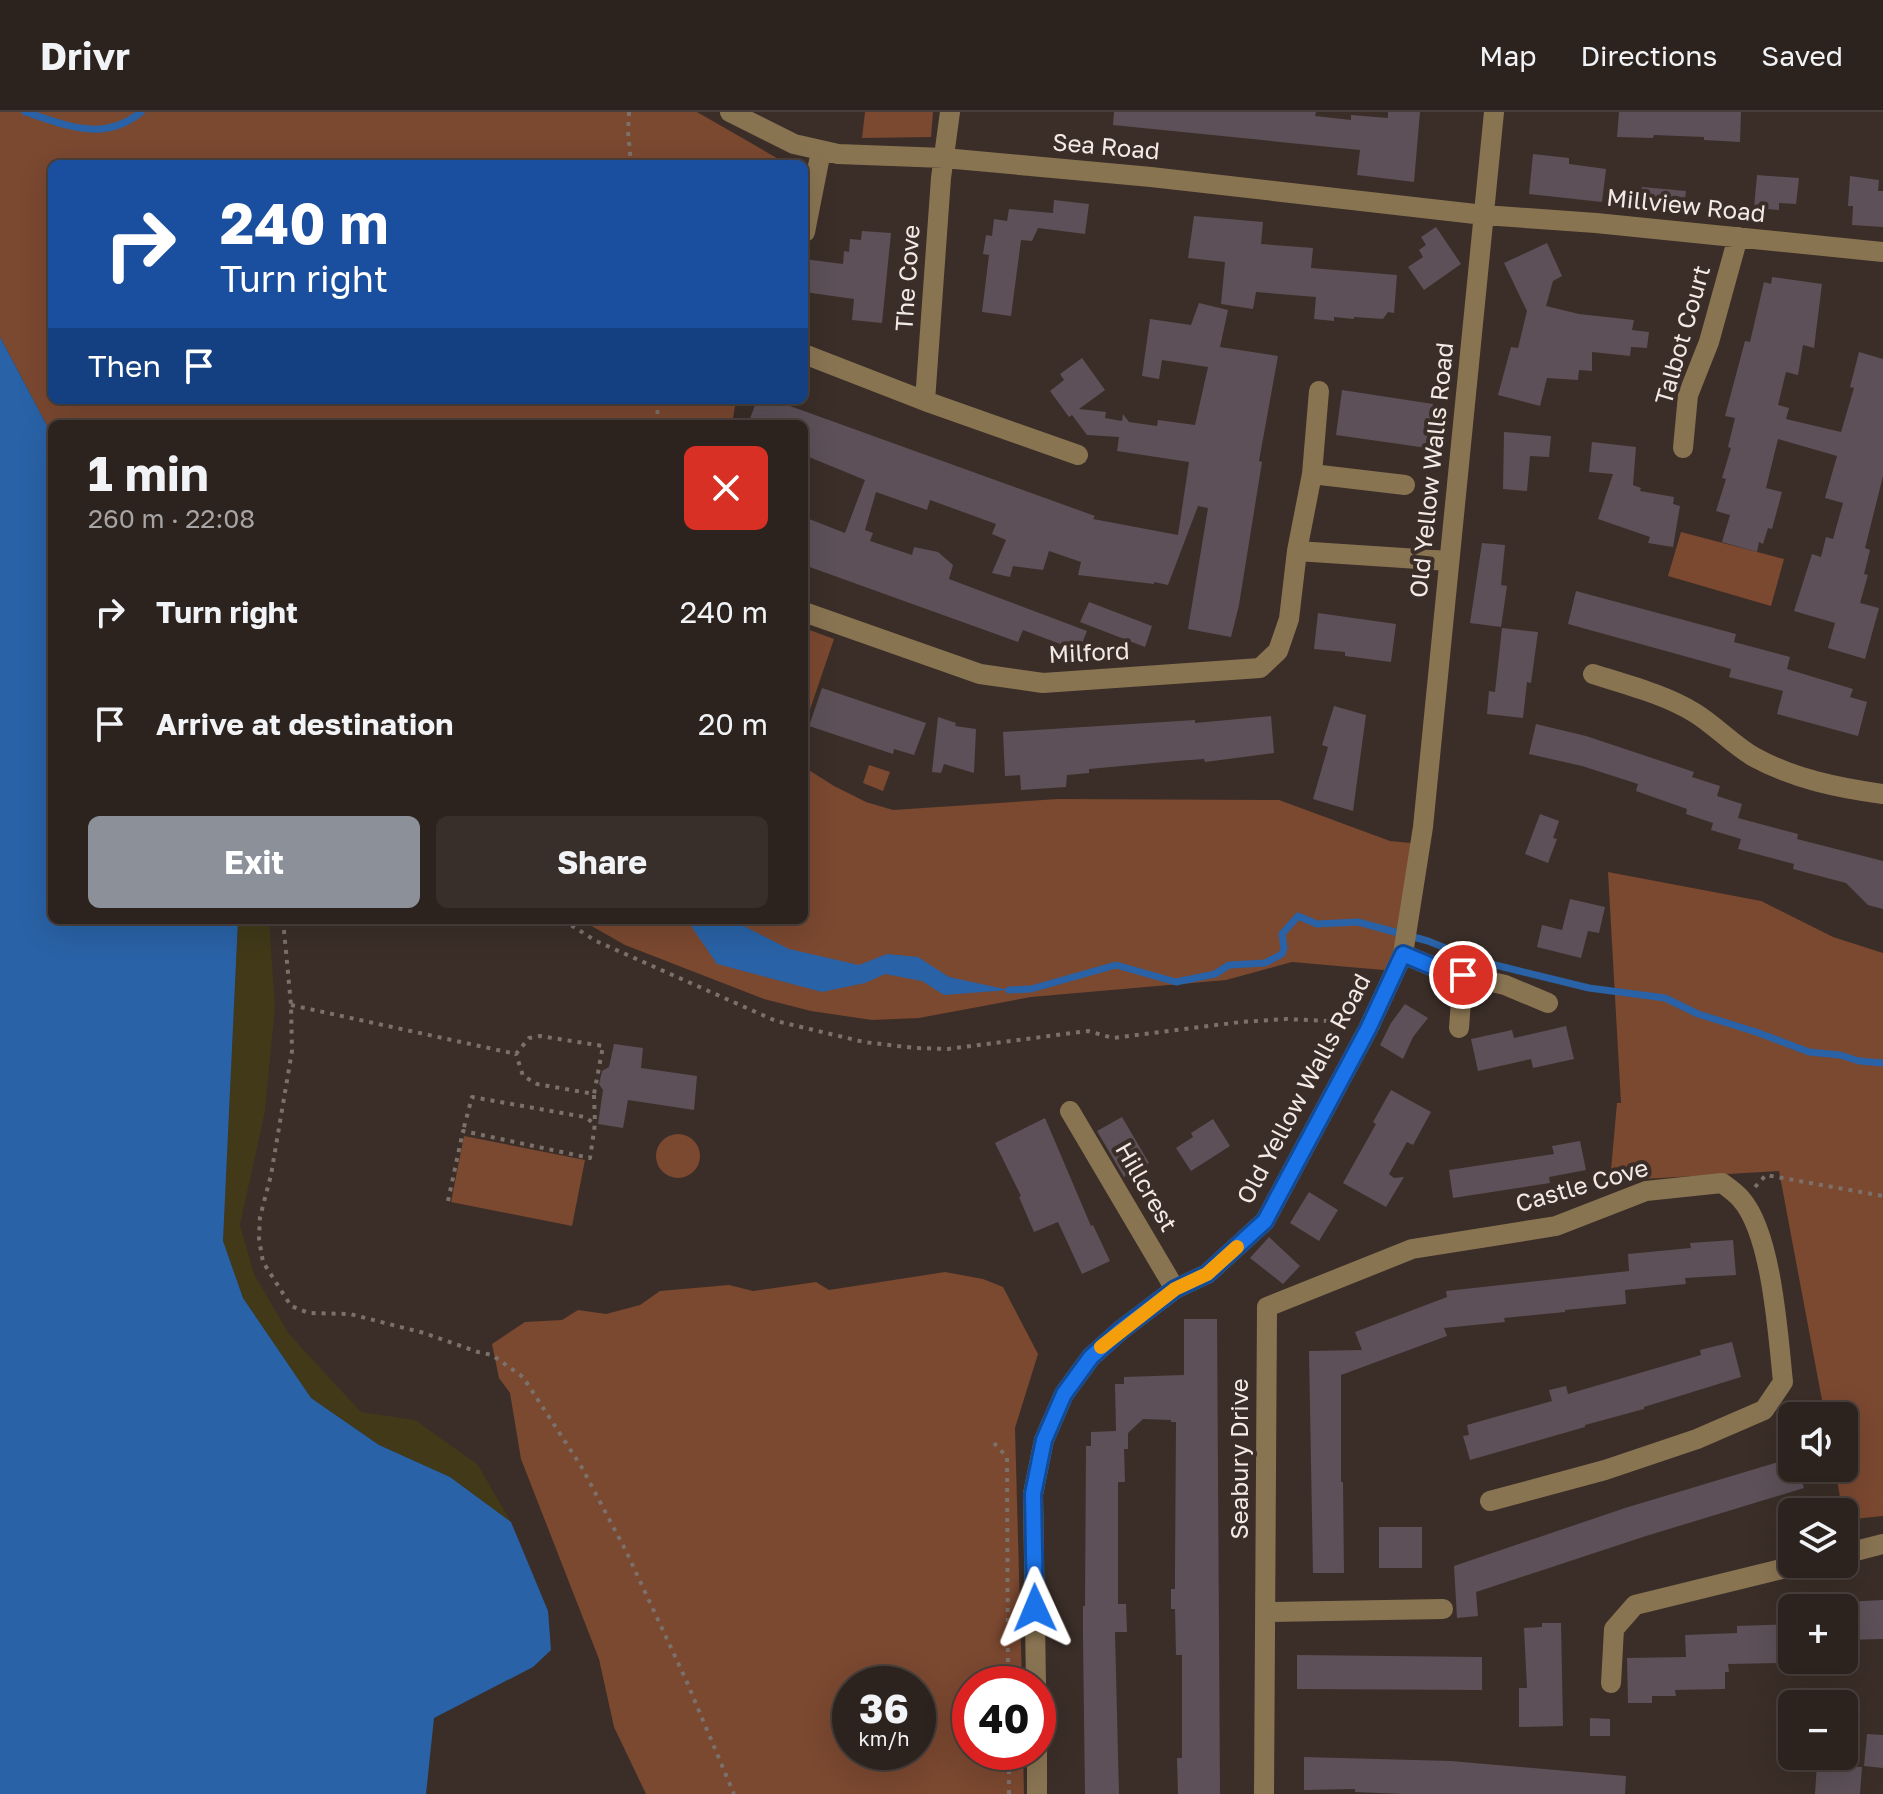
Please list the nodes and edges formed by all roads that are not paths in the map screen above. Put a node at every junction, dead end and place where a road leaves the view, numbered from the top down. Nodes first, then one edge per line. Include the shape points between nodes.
1 (730, 112) edge
2 (950, 112) edge
3 (1494, 112) edge
4 (821, 151) junction
5 (944, 158) junction
6 (1484, 215) junction
7 (808, 217) edge
8 (1738, 237) junction
9 (1883, 252) edge
10 (808, 356) edge
11 (1319, 391) dead end
12 (925, 401) junction
13 (1683, 448) dead end
14 (1078, 455) dead end
15 (1312, 474) junction
16 (1405, 485) dead end
17 (1297, 551) junction
18 (1449, 561) junction
19 (808, 613) edge
20 (1593, 674) dead end
21 (1883, 794) edge
22 (1403, 952) junction
23 (1463, 975) junction
24 (1548, 1003) dead end
25 (1459, 1028) dead end
26 (1070, 1111) dead end
27 (1175, 1289) junction
28 (1267, 1307) joint
29 (1490, 1501) dead end
30 (1883, 1544) edge
31 (1858, 1550) edge
32 (1778, 1570) edge
33 (1443, 1609) dead end
34 (1265, 1612) junction
35 (1036, 1666) edge
36 (1611, 1683) dead end
37 (1037, 1770) edge
38 (1037, 1794) edge
39 (1264, 1794) edge

1 - 4 street, Sea Road via 794,144
2 - 5 street, The Cove
3 - 6 street, Old Yellow Walls Road
4 - 5 street, Sea Road
4 - 7 street
5 - 6 street, Sea Road
5 - 12 street, The Cove
6 - 8 street, Millview Road
6 - 18 street, Old Yellow Walls Road
8 - 9 street, Millview Road
8 - 13 street, Talbot Court via 1709,342 1688,395
10 - 12 street
11 - 15 street, Milford
12 - 14 street
15 - 16 street
15 - 17 street, Milford
17 - 18 street
17 - 19 street, Milford via 1289,619 1278,651 1260,668 1043,683 980,674
18 - 22 street, Old Yellow Walls Road via 1423,827
20 - 21 street via 1696,713 1753,757 1796,775
22 - 23 street
22 - 27 street, Old Yellow Walls Road via 1368,1029 1265,1221 1207,1274
23 - 24 street
23 - 25 street
26 - 27 street, Hillcrest
27 - 35 street, Old Yellow Walls Road via 1091,1357 1064,1394 1044,1440 1033,1494
28 - 29 street, Castle Cove via 1412,1249 1556,1226 1646,1191 1722,1183 1742,1200 1754,1221 1771,1279 1783,1382 1764,1410 1618,1466
28 - 34 street, Seabury Drive
30 - 31 street
32 - 36 street via 1635,1605 1614,1629
33 - 34 street
34 - 39 street, Seabury Drive
37 - 38 street

